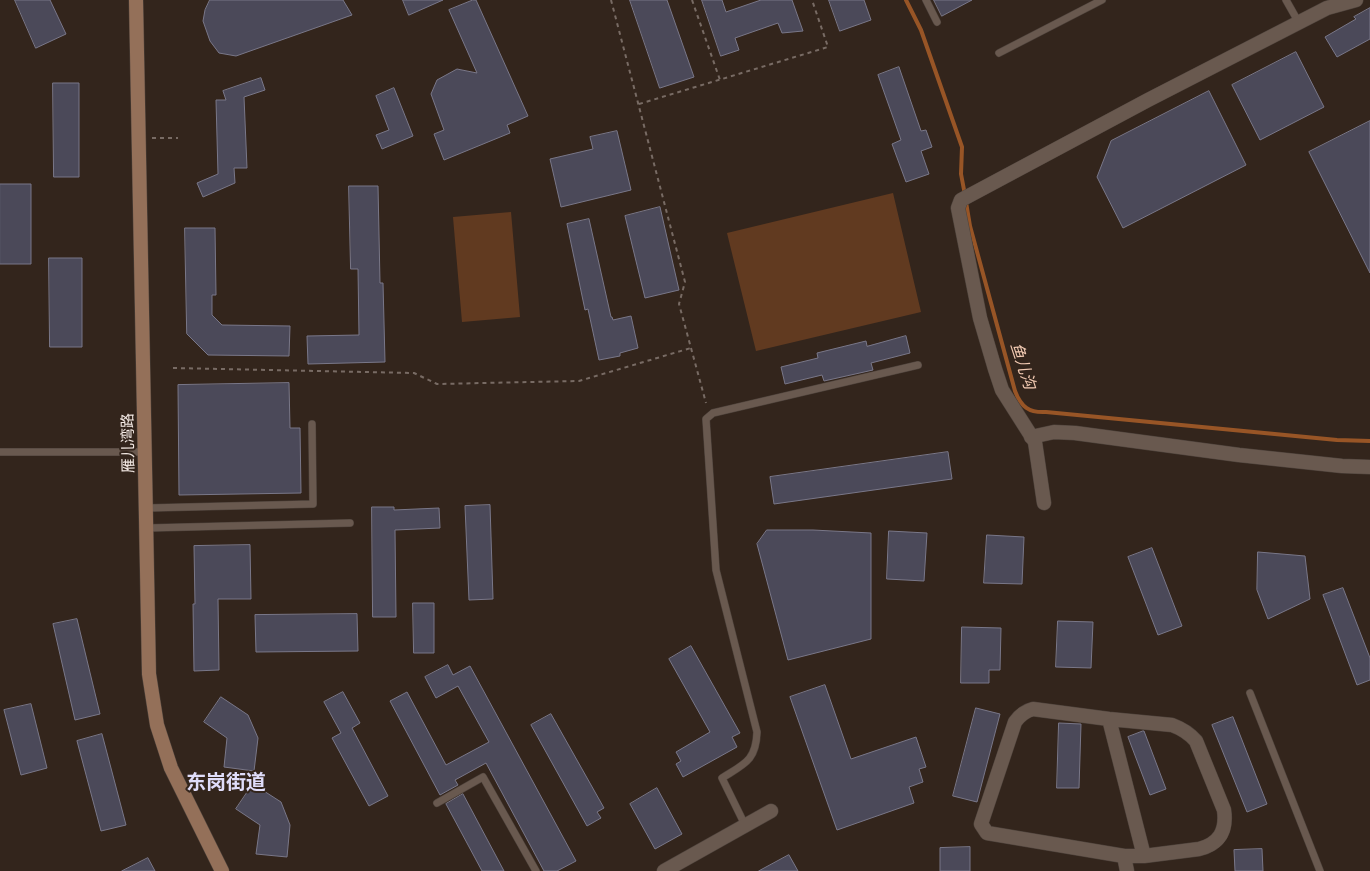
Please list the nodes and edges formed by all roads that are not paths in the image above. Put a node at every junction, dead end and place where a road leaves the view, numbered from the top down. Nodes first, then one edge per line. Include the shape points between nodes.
1 (136, 0) edge
2 (926, 0) edge
3 (1102, 0) edge
4 (1286, 0) edge
5 (1356, 0) edge
6 (937, 22) dead end
7 (1298, 23) junction
8 (1000, 53) dead end
9 (918, 364) dead end
10 (312, 424) dead end
11 (1032, 437) junction
12 (0, 452) edge
13 (146, 452) junction
14 (1370, 467) edge
15 (1044, 503) dead end
16 (147, 508) junction
17 (350, 523) dead end
18 (147, 528) junction
19 (1250, 693) dead end
20 (1110, 719) junction
21 (438, 803) dead end
22 (771, 811) dead end
23 (745, 826) junction
24 (1124, 856) junction
25 (1144, 856) junction
26 (222, 871) edge
27 (536, 871) edge
28 (664, 871) edge
29 (1127, 871) edge
30 (1320, 871) edge

1 - 13 main road, 雁儿湾路
2 - 6 lane
3 - 8 lane
4 - 7 lane
5 - 7 street via 1327,8
7 - 11 street via 961,200 958,208 980,318 995,370 1002,390
9 - 23 lane via 713,413 706,419 716,570 757,732 757,743 748,762 722,778
10 - 16 lane via 313,504
11 - 14 street via 1054,432 1074,433 1239,455
11 - 15 street
12 - 13 lane
13 - 16 main road, 雁儿湾路
16 - 18 main road, 雁儿湾路
17 - 18 lane
18 - 26 main road, 雁儿湾路 via 149,674 157,725 171,768
19 - 30 lane
20 - 24 street via 1033,709 1019,716 981,824 987,833
20 - 25 street
20 - 25 street via 1172,725 1190,734 1196,741 1224,810 1224,827 1220,836 1207,847
21 - 27 lane via 484,777
22 - 23 street
23 - 28 street
24 - 25 street
24 - 29 street

